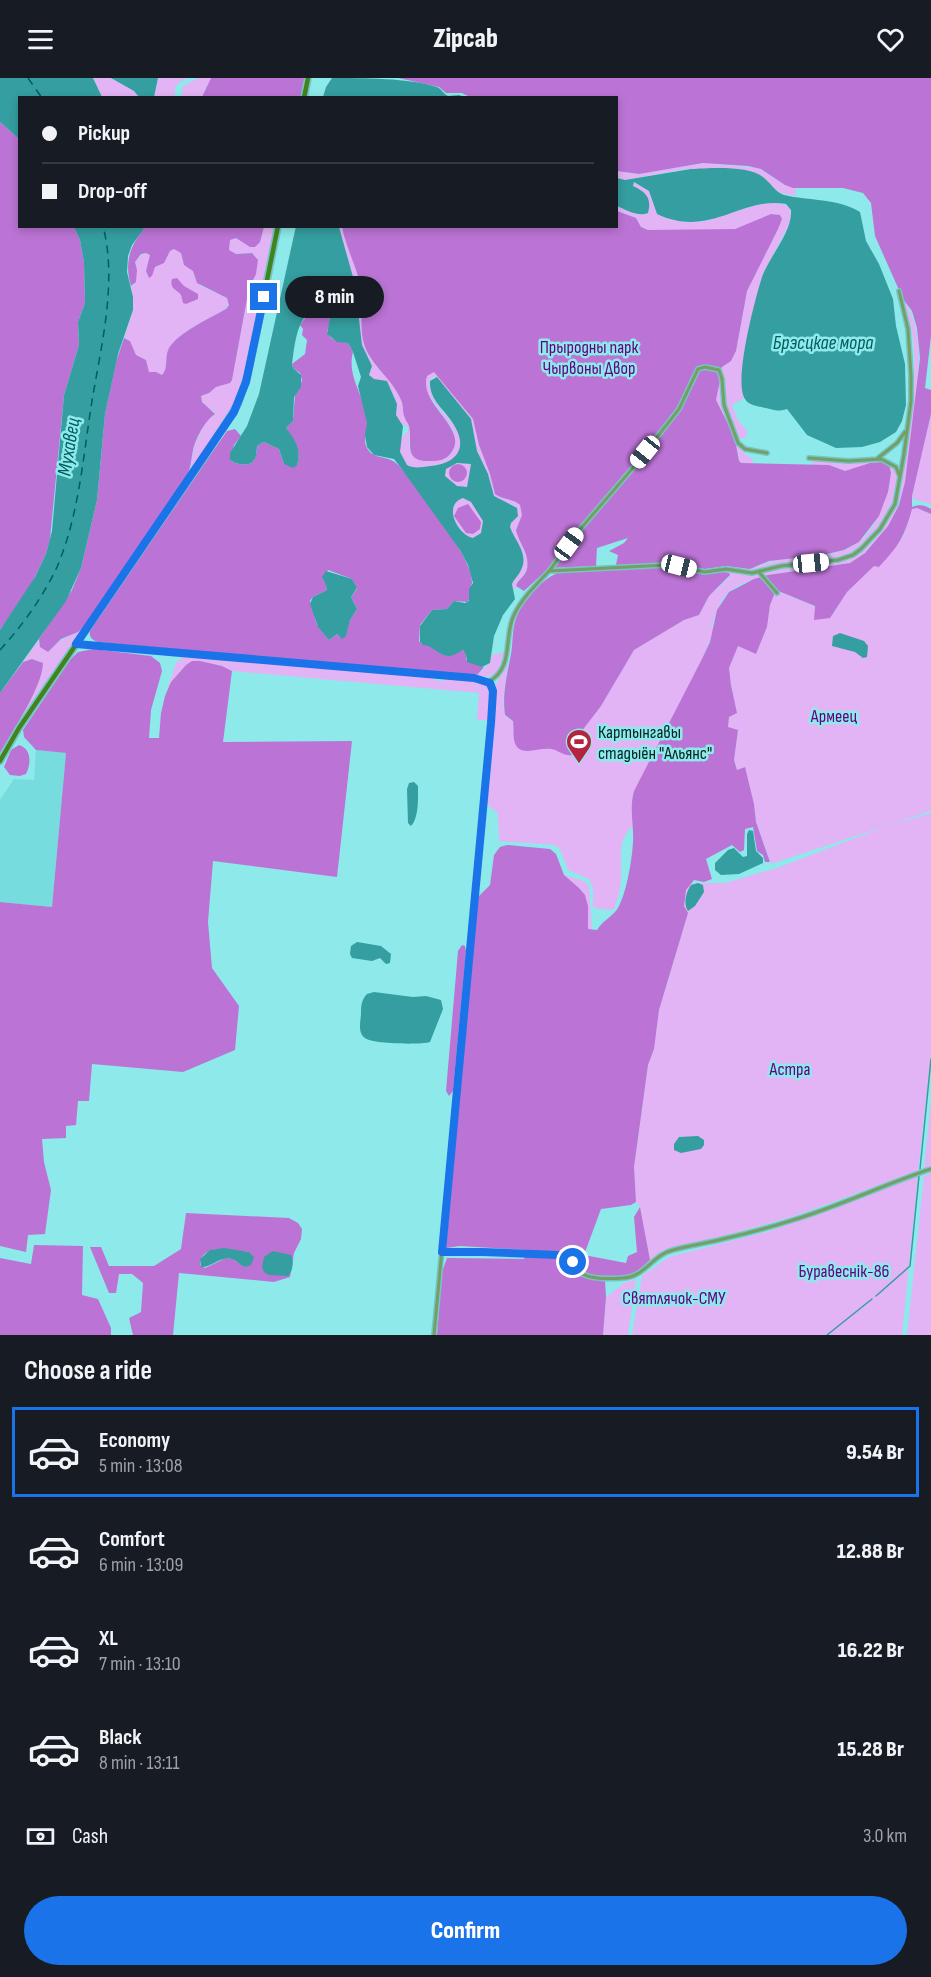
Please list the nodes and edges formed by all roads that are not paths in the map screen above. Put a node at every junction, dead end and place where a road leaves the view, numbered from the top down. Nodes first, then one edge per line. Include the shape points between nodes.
1 (308, 78) edge
2 (304, 96) edge
3 (278, 228) edge
4 (899, 291) dead end
5 (906, 429) junction
6 (767, 453) dead end
7 (809, 458) dead end
8 (876, 459) junction
9 (900, 479) junction
10 (549, 571) junction
11 (759, 572) junction
12 (777, 593) dead end
13 (76, 644) junction
14 (488, 682) junction
15 (0, 761) edge
16 (931, 1169) edge
17 (442, 1252) junction
18 (434, 1335) edge

1 - 2 street
3 - 13 street via 248,374 238,404
4 - 5 street via 911,360
5 - 8 street via 897,443
5 - 9 street
6 - 10 street via 745,449 738,443 724,405 719,369 698,369 672,418
7 - 8 street
8 - 9 street via 892,464
9 - 11 street via 888,517 853,555
10 - 11 street via 667,565 705,572
10 - 14 street via 515,612 506,662
11 - 12 street
13 - 14 street
13 - 15 street
14 - 17 street via 493,691 491,723
16 - 17 street via 795,1219 674,1249 652,1261 638,1276 584,1275 573,1262 558,1255
17 - 18 street

